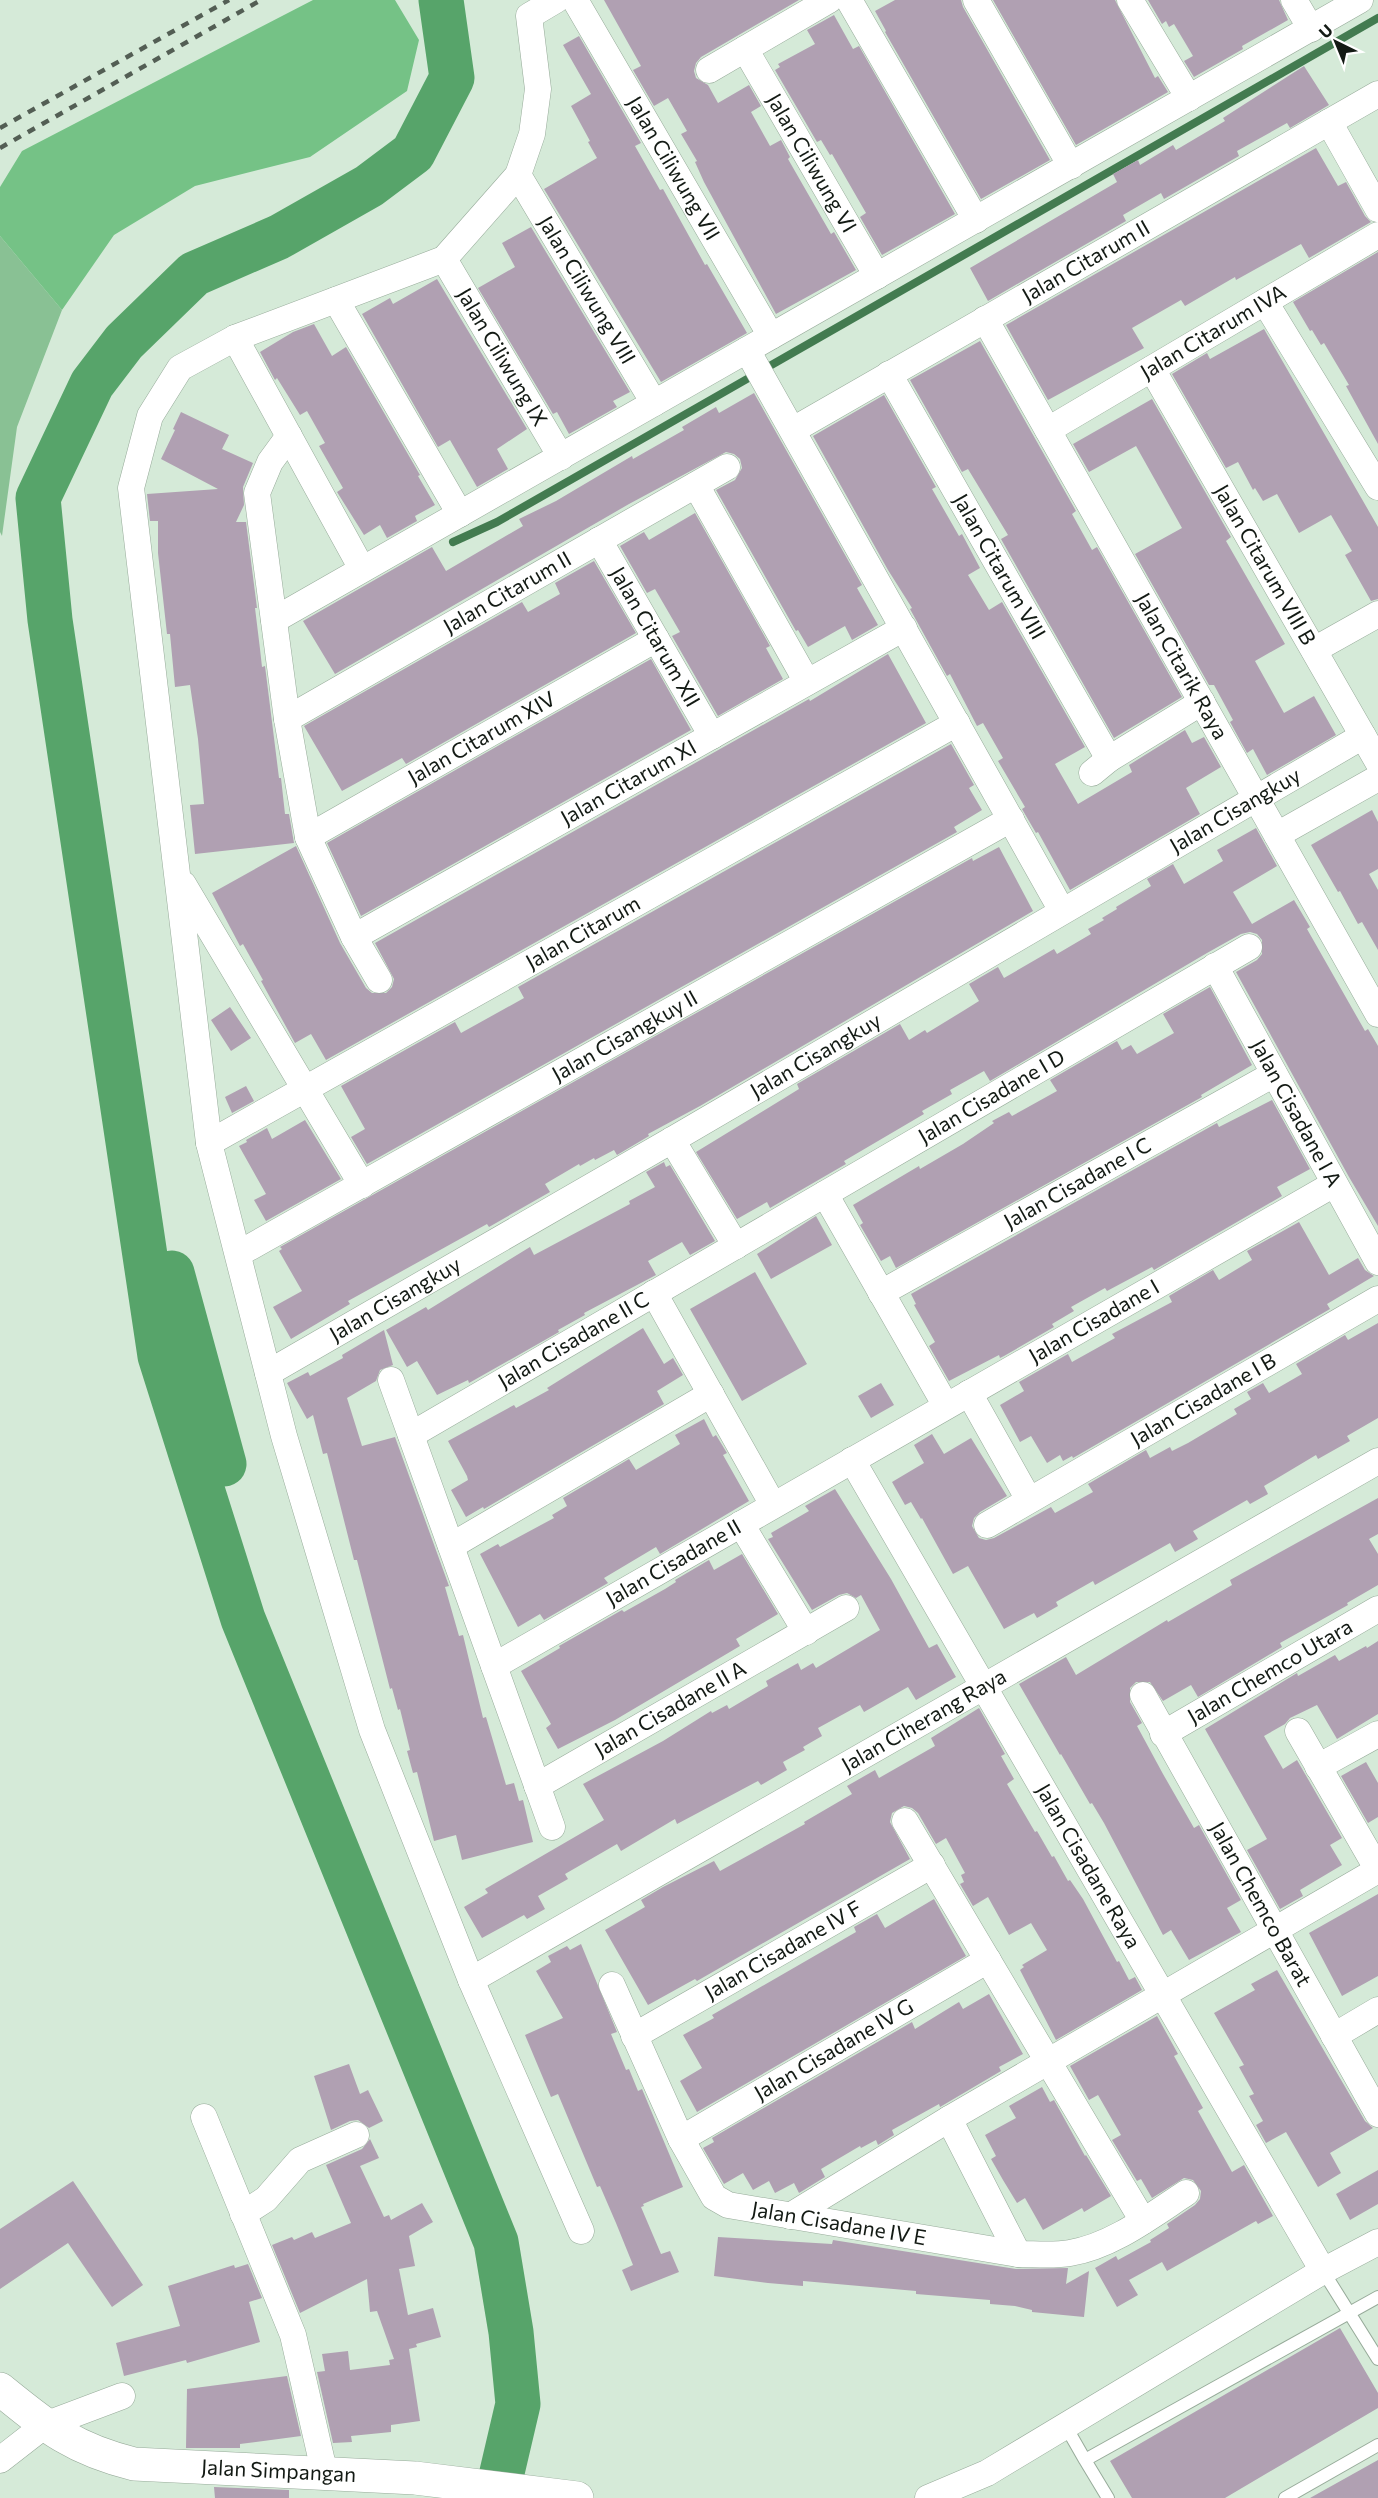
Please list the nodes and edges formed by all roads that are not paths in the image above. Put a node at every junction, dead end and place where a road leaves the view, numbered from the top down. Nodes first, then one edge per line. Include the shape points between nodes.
1 (556, 0) edge
2 (575, 0) edge
3 (829, 0) edge
4 (849, 0) edge
5 (976, 0) edge
6 (1130, 0) edge
7 (1294, 0) edge
8 (1360, 0) edge
9 (524, 8) edge
10 (1311, 29) junction
11 (745, 49) junction
12 (709, 70) dead end
13 (1378, 94) edge
14 (1189, 98) junction
15 (1329, 122) junction
16 (1071, 166) junction
17 (518, 175) junction
18 (1378, 209) edge
19 (976, 220) junction
20 (1378, 236) edge
21 (444, 259) junction
22 (877, 276) junction
23 (336, 300) junction
24 (1266, 302) junction
25 (985, 319) junction
26 (771, 336) junction
27 (236, 338) junction
28 (755, 365) junction
29 (1152, 369) junction
30 (889, 374) junction
31 (654, 403) junction
32 (793, 430) junction
33 (1048, 430) junction
34 (289, 436) junction
35 (561, 457) junction
36 (727, 467) dead end
37 (696, 485) junction
38 (1378, 487) edge
39 (460, 514) junction
40 (599, 540) junction
41 (362, 569) junction
42 (1378, 614) edge
43 (274, 620) junction
44 (904, 628) junction
45 (656, 639) junction
46 (1314, 650) junction
47 (807, 682) junction
48 (1202, 702) junction
49 (287, 718) junction
50 (957, 723) junction
51 (712, 736) junction
52 (1363, 736) junction
53 (1378, 762) edge
54 (1378, 778) edge
55 (1256, 798) junction
56 (1011, 819) junction
57 (1277, 835) junction
58 (308, 837) junction
59 (177, 874) junction
60 (1062, 911) junction
61 (354, 937) junction
62 (1249, 947) dead end
63 (1215, 966) junction
64 (379, 980) dead end
65 (1378, 1014) edge
66 (1274, 1074) junction
67 (303, 1090) junction
68 (672, 1140) junction
69 (209, 1143) junction
70 (1334, 1184) junction
71 (362, 1185) junction
72 (825, 1194) junction
73 (736, 1245) junction
74 (238, 1254) junction
75 (1378, 1262) edge
76 (654, 1293) junction
77 (881, 1293) junction
78 (1378, 1299) edge
79 (268, 1373) junction
80 (391, 1380) dead end
81 (969, 1393) junction
82 (711, 1394) junction
83 (946, 1406) junction
84 (411, 1435) junction
85 (852, 1460) junction
86 (1378, 1461) edge
87 (1029, 1500) junction
88 (773, 1505) junction
89 (741, 1524) junction
90 (987, 1525) dead end
91 (451, 1546) junction
92 (846, 1608) dead end
93 (1378, 1609) edge
94 (806, 1632) junction
95 (494, 1666) junction
96 (983, 1687) junction
97 (1143, 1695) dead end
98 (1298, 1731) dead end
99 (1164, 1734) junction
100 (1378, 1734) edge
101 (1318, 1767) junction
102 (537, 1786) junction
103 (905, 1821) dead end
104 (552, 1827) dead end
105 (932, 1865) junction
106 (1378, 1870) edge
107 (1274, 1931) junction
108 (988, 1960) junction
109 (471, 1980) junction
110 (612, 1985) dead end
111 (1162, 1996) junction
112 (1378, 2010) edge
113 (634, 2036) junction
114 (1334, 2036) junction
115 (1049, 2061) junction
116 (1378, 2114) edge
117 (204, 2117) dead end
118 (950, 2119) junction
119 (356, 2135) dead end
120 (681, 2139) junction
121 (1186, 2193) dead end
122 (243, 2214) junction
123 (790, 2216) junction
124 (1143, 2221) junction
125 (581, 2231) dead end
126 (1378, 2242) edge
127 (1018, 2254) junction
128 (1323, 2271) junction
129 (1378, 2297) edge
130 (1350, 2312) junction
131 (1378, 2359) edge
132 (0, 2389) edge
133 (122, 2396) dead end
134 (45, 2425) junction
135 (1065, 2425) junction
136 (1378, 2445) edge
137 (0, 2460) edge
138 (1085, 2460) junction
139 (325, 2475) junction
140 (577, 2498) edge
141 (928, 2498) edge
142 (1108, 2498) edge
143 (1285, 2498) edge

1 - 9 street
2 - 26 street, Jalan Ciliwung VII
3 - 11 street
4 - 19 street
5 - 16 street
6 - 14 street
7 - 10 street
8 - 10 street
9 - 17 street via 538,89 532,134
10 - 14 street
11 - 12 street
11 - 22 street, Jalan Ciliwung VI
13 - 15 street, Jalan Citarum II
14 - 16 street
15 - 18 street
15 - 25 street, Jalan Citarum II
16 - 19 street
17 - 21 street
17 - 31 street, Jalan Ciliwung VIII
19 - 22 street
20 - 24 street, Jalan Citarum IVA
21 - 23 street
21 - 35 street, Jalan Ciliwung IX
22 - 26 street
23 - 27 street
23 - 39 street
24 - 29 street, Jalan Citarum IVA
24 - 38 street
25 - 30 street, Jalan Citarum II
25 - 33 street, Jalan Citarik Raya
26 - 28 street
27 - 34 street
27 - 59 street via 180,368 150,416 131,488
28 - 31 street
28 - 32 street
29 - 33 street, Jalan Citarum IVA
29 - 46 street, Jalan Citarum VIII B
30 - 32 street, Jalan Citarum II
30 - 48 street, Jalan Citarum VIII via 1101,766
31 - 35 street
32 - 44 street
33 - 48 street, Jalan Citarik Raya
34 - 41 street
34 - 43 street via 270,462 257,493
35 - 39 street
36 - 37 street, Jalan Citarum II
37 - 40 street, Jalan Citarum II
37 - 47 street
39 - 41 street
40 - 45 street, Jalan Citarum XII
40 - 49 street, Jalan Citarum II
41 - 43 street
42 - 46 street
43 - 49 street
44 - 47 street, Jalan Citarum XI
44 - 50 street
45 - 51 street, Jalan Citarum XII
45 - 58 street, Jalan Citarum XIV
46 - 52 street, Jalan Citarum VIII B
47 - 51 street, Jalan Citarum XI
48 - 55 street, Jalan Citarik Raya
49 - 58 street
50 - 56 street
50 - 67 street, Jalan Citarum
51 - 61 street, Jalan Citarum XI
52 - 53 street, Jalan Citarum VIII B
52 - 55 street, Jalan Cisangkuy
54 - 57 street
55 - 57 street, Jalan Citarik Raya
55 - 60 street, Jalan Cisangkuy
56 - 60 street
56 - 71 street, Jalan Cisangkuy II
57 - 65 street, Jalan Citarik Raya
58 - 61 street
59 - 67 street
59 - 69 street
60 - 68 street, Jalan Cisangkuy
61 - 64 street
62 - 63 street, Jalan Cisadane I D
63 - 66 street, Jalan Cisadane I A
63 - 72 street, Jalan Cisadane I D
66 - 70 street, Jalan Cisadane I A
66 - 77 street, Jalan Cisadane I C
67 - 69 street, Jalan Citarum
67 - 71 street
68 - 73 street
68 - 79 street, Jalan Cisangkuy
69 - 74 street
70 - 75 street, Jalan Cisadane I A
70 - 81 street, Jalan Cisadane I
71 - 74 street, Jalan Cisangkuy II
72 - 73 street, Jalan Cisadane I D
72 - 77 street
73 - 76 street, Jalan Cisadane II C
74 - 79 street
76 - 82 street
76 - 84 street, Jalan Cisadane II C
77 - 83 street
78 - 87 street, Jalan Cisadane I B
79 - 109 street via 372,1730
80 - 84 street
81 - 83 street, Jalan Cisadane I
81 - 87 street
82 - 88 street
82 - 91 street
83 - 85 street, Jalan Cisadane I
84 - 91 street
85 - 88 street, Jalan Cisadane II
85 - 96 street, Jalan Cisadane Raya
86 - 96 street, Jalan Ciherang Raya
87 - 90 street, Jalan Cisadane I B
88 - 89 street, Jalan Cisadane II
89 - 94 street
89 - 95 street, Jalan Cisadane II
91 - 95 street
92 - 94 street, Jalan Cisadane II A
93 - 99 street, Jalan Chemco Utara
94 - 102 street, Jalan Cisadane II A
95 - 102 street
96 - 109 street, Jalan Ciherang Raya
96 - 111 street, Jalan Cisadane Raya
97 - 99 street, Jalan Chemco Barat
98 - 101 street
99 - 107 street, Jalan Chemco Barat
100 - 101 street
101 - 106 street
102 - 104 street
103 - 105 street
105 - 108 street
105 - 113 street, Jalan Cisadane IV F
106 - 107 street
107 - 111 street
107 - 114 street, Jalan Chemco Barat
108 - 115 street
108 - 120 street, Jalan Cisadane IV G
109 - 125 street
110 - 113 street, Jalan Cisadane IV E
111 - 115 street
111 - 128 street, Jalan Cisadane Raya
112 - 114 street
113 - 120 street, Jalan Cisadane IV E
114 - 116 street, Jalan Chemco Barat
115 - 118 street
115 - 124 street
117 - 122 street
118 - 123 street
118 - 127 street
119 - 122 street via 300,2160 266,2199
120 - 123 street, Jalan Cisadane IV E via 714,2197 728,2205
121 - 124 street, Jalan Cisadane IV E
122 - 139 street via 293,2335
123 - 127 street, Jalan Cisadane IV E
124 - 127 street, Jalan Cisadane IV E via 1085,2250
126 - 128 street
128 - 130 lane
128 - 135 street
129 - 130 lane
130 - 131 lane
130 - 138 lane
132 - 134 street, Jalan Simpangan
133 - 134 street
134 - 137 street
134 - 139 street, Jalan Simpangan via 101,2456 134,2464
135 - 138 lane
135 - 141 street via 987,2473
136 - 143 lane
138 - 142 lane
139 - 140 street, Jalan Simpangan via 415,2478

